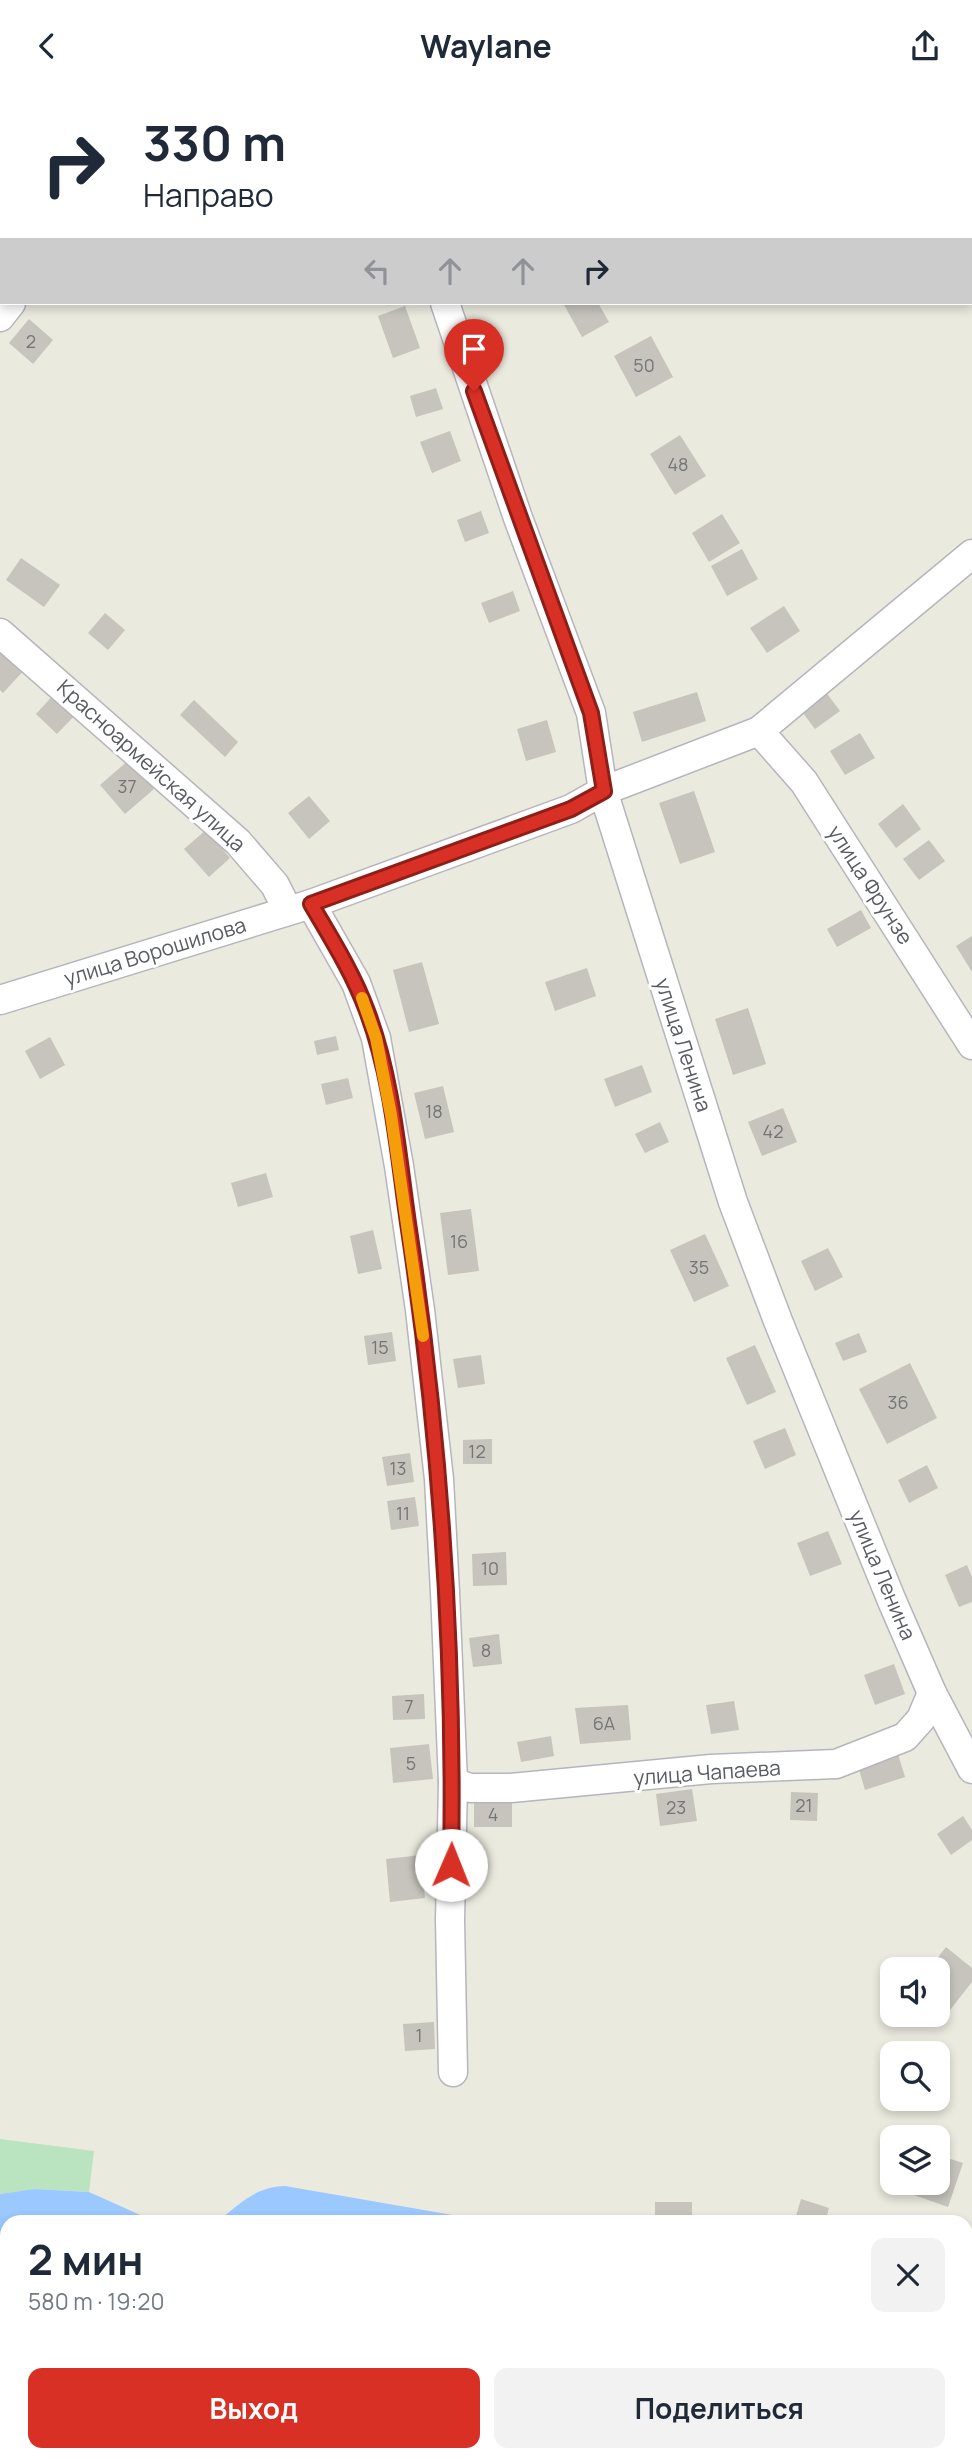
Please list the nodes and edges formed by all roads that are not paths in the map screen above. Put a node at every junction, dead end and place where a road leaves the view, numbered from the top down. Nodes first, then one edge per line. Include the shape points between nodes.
1 (446, 305) edge
2 (972, 554) edge
3 (0, 633) edge
4 (759, 731) junction
5 (604, 791) junction
6 (300, 907) junction
7 (0, 1000) edge
8 (972, 1045) edge
9 (932, 1693) junction
10 (960, 1727) edge
11 (972, 1769) edge
12 (453, 1782) junction
13 (453, 2072) dead end

1 - 5 street, улица Ленина via 591,713
2 - 4 street, улица Ворошилова
3 - 6 street, Красноармейская улица via 238,842
4 - 5 street, улица Ворошилова
4 - 8 street, улица Фрунзе via 804,782
5 - 6 street, улица Ворошилова via 571,809
5 - 9 street, улица Ленина via 733,1202 824,1437
6 - 7 street, улица Ворошилова
6 - 12 street, Красноармейская улица via 341,954 368,1011 400,1166 439,1479
9 - 10 street, улица Ленина
9 - 12 street, улица Чапаева via 921,1719 905,1737 836,1764 710,1769 511,1788 470,1788
10 - 11 street, улица Ленина
12 - 13 street, Красноармейская улица

